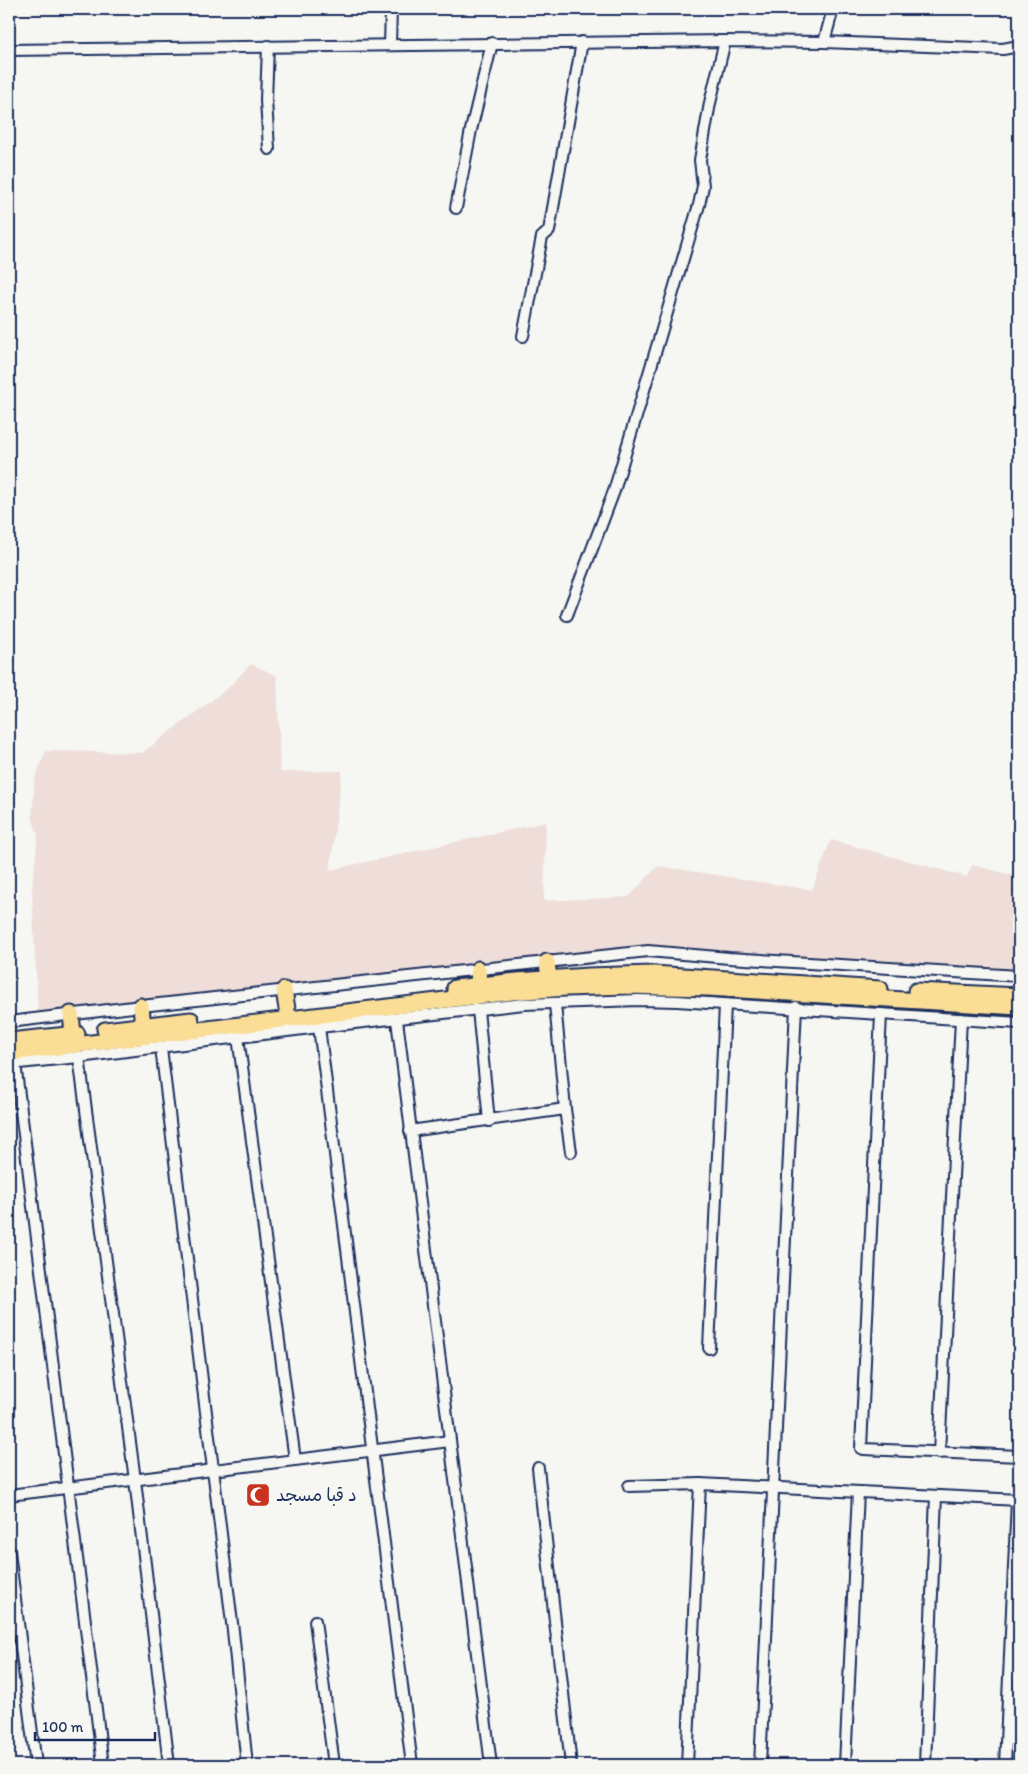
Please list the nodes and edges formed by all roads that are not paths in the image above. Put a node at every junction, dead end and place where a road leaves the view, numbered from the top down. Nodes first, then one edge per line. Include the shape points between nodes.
1 (391, 9) edge
2 (833, 9) edge
3 (725, 41) junction
4 (582, 42) junction
5 (824, 42) junction
6 (492, 43) junction
7 (390, 45) junction
8 (268, 46) junction
9 (1019, 46) edge
10 (9, 50) edge
11 (269, 149) dead end
12 (456, 208) dead end
13 (523, 336) dead end
14 (567, 615) dead end
15 (546, 962) junction
16 (478, 969) junction
17 (1019, 976) edge
18 (549, 979) junction
19 (479, 986) junction
20 (284, 990) junction
21 (1019, 996) edge
22 (555, 1004) junction
23 (725, 1005) junction
24 (140, 1006) junction
25 (796, 1007) junction
26 (1019, 1008) edge
27 (287, 1009) junction
28 (478, 1010) junction
29 (70, 1014) junction
30 (881, 1014) junction
31 (960, 1019) junction
32 (397, 1020) junction
33 (9, 1022) edge
34 (1019, 1023) edge
35 (143, 1026) junction
36 (319, 1028) junction
37 (73, 1034) junction
38 (238, 1037) junction
39 (9, 1041) edge
40 (161, 1048) junction
41 (79, 1057) junction
42 (11, 1060) edge
43 (565, 1110) junction
44 (489, 1121) junction
45 (410, 1131) junction
46 (571, 1152) dead end
47 (709, 1348) dead end
48 (450, 1441) junction
49 (373, 1450) junction
50 (938, 1453) junction
51 (1019, 1456) edge
52 (295, 1460) junction
53 (538, 1468) dead end
54 (212, 1470) junction
55 (135, 1480) junction
56 (700, 1484) junction
57 (630, 1486) dead end
58 (69, 1488) junction
59 (773, 1488) junction
60 (858, 1492) junction
61 (9, 1495) edge
62 (936, 1496) junction
63 (1018, 1500) edge
64 (9, 1552) edge
65 (315, 1621) dead end
66 (36, 1765) edge
67 (103, 1765) edge
68 (169, 1765) edge
69 (247, 1765) edge
70 (334, 1765) edge
71 (412, 1765) edge
72 (491, 1765) edge
73 (571, 1765) edge
74 (687, 1765) edge
75 (760, 1765) edge
76 (846, 1765) edge
77 (925, 1765) edge
78 (1005, 1765) edge

1 - 7 street
2 - 5 street
3 - 4 street
3 - 5 street
3 - 14 street via 700,160 703,186 700,205 614,491
4 - 6 street
4 - 13 street via 549,231 542,237
5 - 9 street via 1003,49
6 - 7 street
6 - 12 street
7 - 8 street
8 - 10 street
8 - 11 street via 266,100
15 - 16 street
15 - 17 street via 648,951
15 - 18 highway
16 - 19 highway
16 - 20 street
18 - 19 highway
18 - 21 highway via 664,974
19 - 27 highway
20 - 24 street
20 - 27 highway
22 - 23 street via 677,1000
22 - 28 street
22 - 43 street
23 - 25 street
23 - 47 street
24 - 29 street
24 - 35 highway
25 - 30 street
25 - 59 street
26 - 42 highway via 708,988 566,988 389,1006
27 - 35 highway
28 - 32 street
28 - 44 street
29 - 33 street
29 - 37 highway
30 - 31 street
30 - 50 street via 861,1448
31 - 34 street
31 - 50 street
32 - 36 street
32 - 45 street
35 - 37 highway
36 - 38 street
36 - 49 street
37 - 39 highway
38 - 40 street
38 - 52 street
40 - 41 street
40 - 54 street
41 - 42 street
41 - 55 street
42 - 58 street
43 - 44 street
43 - 46 street
44 - 45 street
45 - 48 street
48 - 49 street
48 - 72 street
49 - 52 street
49 - 71 street
50 - 51 street
52 - 54 street
53 - 73 street
54 - 55 street
54 - 69 street
55 - 58 street
55 - 68 street
56 - 57 street
56 - 59 street
56 - 74 street
58 - 61 street
58 - 67 street
59 - 60 street
59 - 75 street
60 - 62 street
60 - 76 street
62 - 63 street
62 - 77 street
63 - 78 street
64 - 66 street
65 - 70 street

